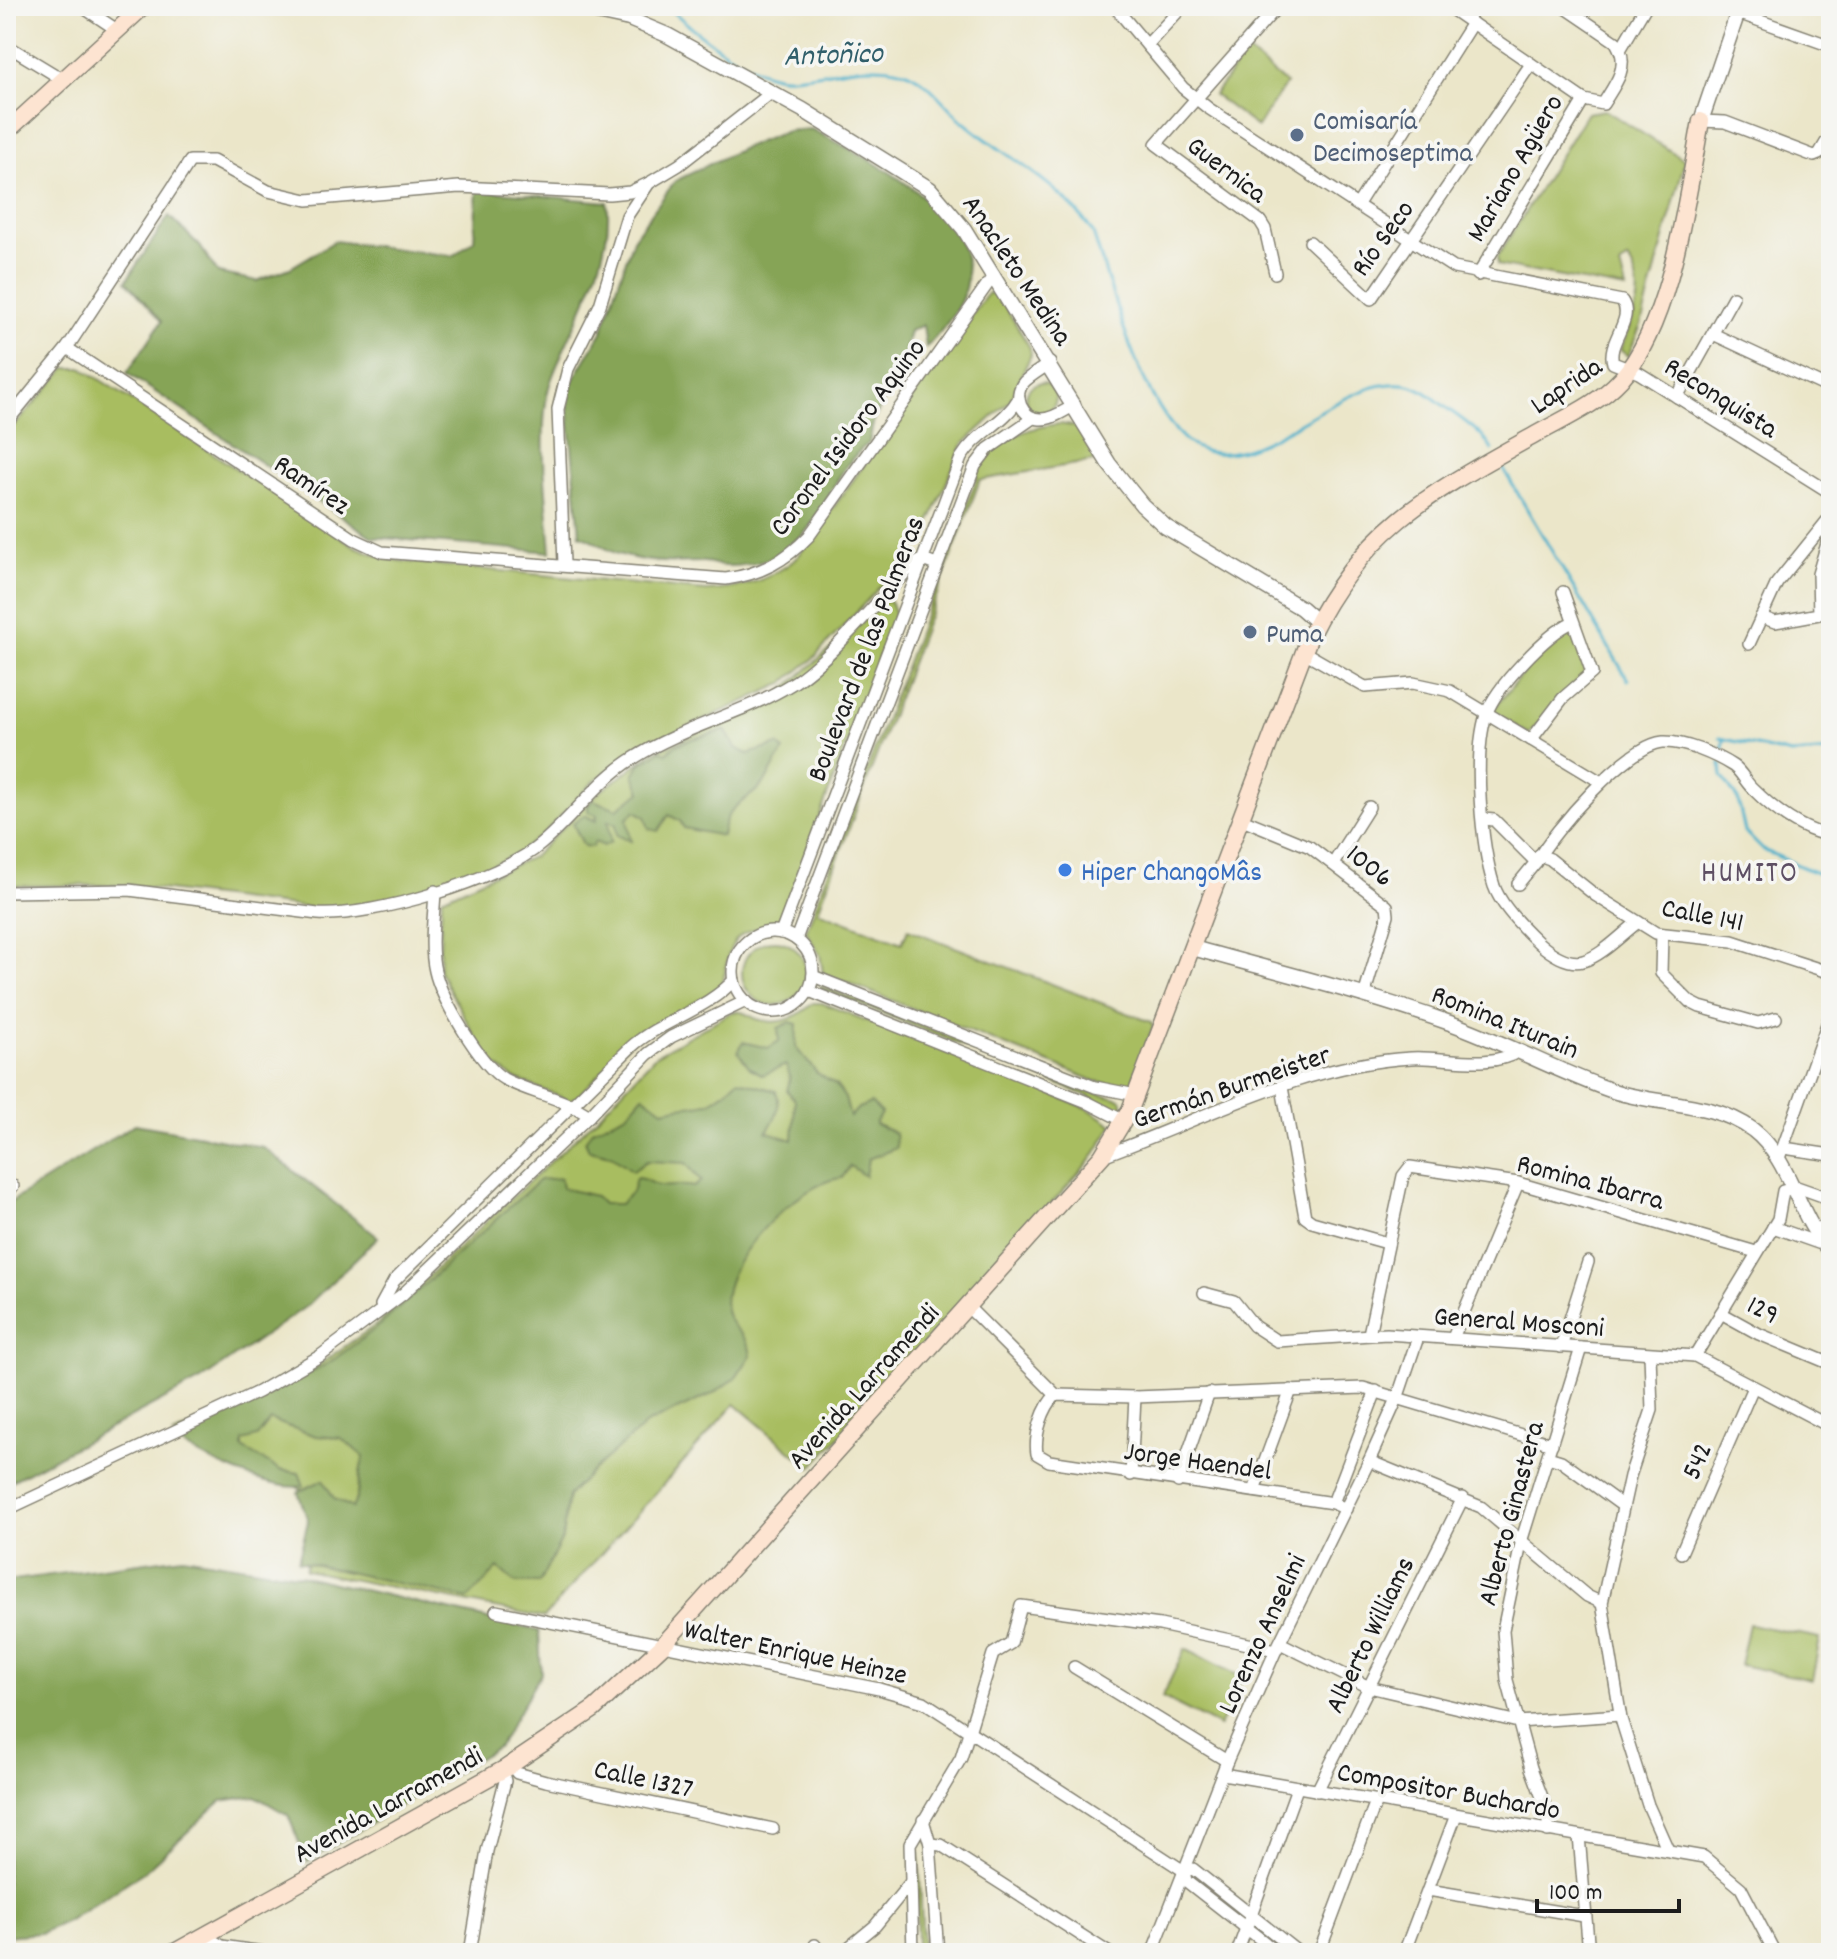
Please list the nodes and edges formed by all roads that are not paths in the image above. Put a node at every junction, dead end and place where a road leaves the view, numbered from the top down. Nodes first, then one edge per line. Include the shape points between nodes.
1 (81, 6) edge
2 (144, 6) edge
3 (569, 6) edge
4 (1114, 6) edge
5 (1183, 6) edge
6 (1278, 6) edge
7 (1447, 6) edge
8 (1563, 6) edge
9 (1646, 6) edge
10 (1739, 9) edge
11 (1472, 23) junction
12 (117, 30) junction
13 (6, 45) edge
14 (1147, 45) junction
15 (1831, 46) edge
16 (1620, 50) junction
17 (1531, 64) junction
18 (62, 79) junction
19 (771, 93) junction
20 (1195, 97) junction
21 (1584, 100) junction
22 (1701, 121) junction
23 (6, 132) edge
24 (1831, 134) edge
25 (649, 183) junction
26 (1358, 204) junction
27 (1410, 240) junction
28 (1310, 242) dead end
29 (1275, 273) dead end
30 (994, 275) junction
31 (1478, 275) junction
32 (1733, 297) dead end
33 (1713, 334) junction
34 (67, 348) junction
35 (1050, 363) junction
36 (1628, 369) junction
37 (1831, 389) edge
38 (1677, 397) junction
39 (1019, 398) junction
40 (1075, 405) junction
41 (1033, 418) junction
42 (6, 423) edge
43 (1831, 493) edge
44 (1828, 520) edge
45 (923, 560) junction
46 (564, 564) junction
47 (936, 565) junction
48 (1563, 592) dead end
49 (1761, 617) junction
50 (1317, 622) junction
51 (1573, 622) junction
52 (1749, 644) dead end
53 (1304, 652) junction
54 (1486, 715) junction
55 (1531, 740) junction
56 (1601, 782) junction
57 (1369, 807) dead end
58 (1242, 819) junction
59 (1484, 819) junction
60 (1831, 836) edge
61 (1538, 859) junction
62 (1333, 864) junction
63 (1518, 884) dead end
64 (435, 891) junction
65 (6, 892) edge
66 (1638, 922) junction
67 (781, 933) junction
68 (1662, 934) junction
69 (796, 939) junction
70 (1193, 948) junction
71 (1831, 973) edge
72 (813, 976) junction
73 (734, 980) junction
74 (809, 991) junction
75 (1364, 996) junction
76 (746, 1001) junction
77 (1831, 1013) edge
78 (1776, 1018) dead end
79 (1519, 1051) junction
80 (1282, 1087) junction
81 (1136, 1095) junction
82 (575, 1106) junction
83 (589, 1116) junction
84 (1124, 1121) junction
85 (1831, 1155) edge
86 (1102, 1156) junction
87 (1781, 1159) junction
88 (1518, 1183) junction
89 (1790, 1187) junction
90 (1831, 1199) edge
91 (1773, 1227) junction
92 (1387, 1243) junction
93 (1827, 1249) edge
94 (1756, 1252) junction
95 (1588, 1262) dead end
96 (1204, 1293) dead end
97 (968, 1307) junction
98 (379, 1309) junction
99 (1721, 1313) junction
100 (1369, 1334) junction
101 (1418, 1337) junction
102 (1453, 1338) junction
103 (1561, 1347) junction
104 (1581, 1348) junction
105 (1650, 1354) junction
106 (1695, 1356) junction
107 (1831, 1364) edge
108 (1753, 1387) junction
109 (1291, 1390) junction
110 (1376, 1391) junction
111 (1209, 1393) junction
112 (1056, 1395) junction
113 (1135, 1397) junction
114 (1397, 1399) junction
115 (1831, 1427) edge
116 (1550, 1450) junction
117 (1369, 1461) junction
118 (1131, 1475) junction
119 (1178, 1482) junction
120 (1254, 1491) junction
121 (1463, 1498) junction
122 (1333, 1503) junction
123 (1623, 1506) junction
124 (1346, 1509) junction
125 (6, 1510) edge
126 (1522, 1539) junction
127 (1681, 1553) dead end
128 (1602, 1603) junction
129 (496, 1611) dead end
130 (661, 1647) junction
131 (1278, 1647) junction
132 (1074, 1667) dead end
133 (1369, 1687) junction
134 (1620, 1715) junction
135 (1518, 1722) junction
136 (971, 1732) junction
137 (1227, 1761) junction
138 (506, 1767) junction
139 (1223, 1774) junction
140 (1297, 1788) junction
141 (1317, 1791) junction
142 (1376, 1801) junction
143 (1456, 1815) junction
144 (923, 1820) junction
145 (773, 1829) dead end
146 (1548, 1831) junction
147 (1579, 1836) junction
148 (930, 1844) junction
149 (1668, 1850) junction
150 (1184, 1871) junction
151 (910, 1883) junction
152 (1428, 1890) junction
153 (1252, 1915) junction
154 (1584, 1916) junction
155 (1246, 1928) junction
156 (203, 1935) junction
157 (173, 1953) edge
158 (270, 1953) edge
159 (470, 1953) edge
160 (842, 1953) edge
161 (913, 1953) edge
162 (938, 1953) edge
163 (1109, 1953) edge
164 (1152, 1953) edge
165 (1237, 1953) edge
166 (1278, 1953) edge
167 (1299, 1953) edge
168 (1319, 1953) edge
169 (1404, 1953) edge
170 (1589, 1953) edge
171 (1775, 1953) edge

1 - 12 street
2 - 12 main road
3 - 19 street, Anacleto Medina via 648,26
4 - 14 street
5 - 14 street
6 - 20 street, Guernica
7 - 11 street, Mariano Agüero
8 - 16 street
9 - 16 street
10 - 15 street
10 - 22 street, Laprida
11 - 17 street, Mariano Agüero
11 - 26 street
12 - 18 main road
13 - 18 street
14 - 20 street
16 - 21 street via 1623,66 1603,104
17 - 21 street, Mariano Agüero
17 - 27 street, Río Seco
18 - 23 main road
19 - 25 street
19 - 30 street, Anacleto Medina via 930,189 957,218
20 - 26 street
20 - 29 street, Guernica via 1156,144 1260,221
21 - 31 street, Mariano Agüero
22 - 24 street via 1725,122 1817,156
22 - 36 main road, Laprida via 1672,263
25 - 34 street via 609,194 459,187 307,200 268,191 213,161 190,161
25 - 46 street via 627,216 600,305 568,369 560,400
26 - 27 street
27 - 28 street, Río Seco via 1371,299
27 - 31 street via 1454,268
30 - 35 street, Anacleto Medina
30 - 46 street, Coronel Isidoro Aquino via 809,536 782,561 750,575 715,580
31 - 36 street via 1622,301 1625,316 1611,357
32 - 33 street
33 - 37 street
33 - 38 street
34 - 42 street
34 - 46 street, Ramírez via 362,544 402,555
35 - 39 street, Boulevard de las Palmeras via 1026,380
35 - 40 street, Anacleto Medina
36 - 38 street, Reconquista
36 - 50 main road, Laprida via 1598,400 1425,498 1391,524 1348,570
38 - 43 street, Reconquista
39 - 41 street
39 - 45 street, Boulevard de las Palmeras via 966,450
40 - 41 street, Boulevard de las Palmeras via 1046,419
40 - 50 street, Anacleto Medina via 1109,464 1153,517
41 - 47 street, Boulevard de las Palmeras via 978,460
44 - 49 street via 1785,572
44 - 49 street via 1818,574 1819,614 1775,622
45 - 47 street
45 - 64 street via 796,681 633,758 524,857
45 - 67 street, Boulevard de las Palmeras
47 - 69 street, Boulevard de las Palmeras
48 - 51 street
49 - 52 street
50 - 53 main road, Avenida Larramendi
51 - 54 street via 1527,660
51 - 55 street via 1592,673 1563,698
53 - 54 street via 1359,686 1433,686
53 - 58 main road, Avenida Larramendi
54 - 55 street
54 - 59 street, Calle 141 via 1478,776
55 - 56 street
56 - 60 street via 1645,749 1674,743 1723,762 1786,817
56 - 61 street
57 - 62 street
58 - 62 street, 1006 via 1300,842
58 - 70 main road, Avenida Larramendi
59 - 61 street via 1494,820
59 - 66 street, Calle 141 via 1496,890 1549,953 1584,961
61 - 63 street
61 - 66 street via 1550,859
62 - 75 street, 1006 via 1389,910
64 - 65 street via 377,909 331,915 129,890
64 - 82 street via 434,970 483,1061 504,1078
66 - 68 street, Calle 141
67 - 69 street
67 - 73 street via 761,934 745,944 735,961
68 - 71 street, Calle 141 via 1732,941
68 - 78 street via 1661,973 1690,1002 1758,1023
69 - 72 street via 811,957
70 - 75 street, Romina Iturain
70 - 81 main road, Avenida Larramendi
72 - 74 street
72 - 81 street via 1095,1087
73 - 76 street
73 - 82 street via 721,993 641,1039
74 - 76 street via 783,1012 763,1011
74 - 84 street
75 - 79 street, Romina Iturain
76 - 83 street via 658,1045
77 - 87 street
79 - 80 street, Germán Burmeister via 1500,1060 1395,1059
79 - 87 street, Romina Iturain via 1611,1090 1726,1116 1759,1135
80 - 86 street, Germán Burmeister
80 - 92 street via 1305,1217
81 - 84 main road, Avenida Larramendi
82 - 83 street
82 - 98 street via 394,1281
83 - 98 street via 403,1294
84 - 86 main road, Avenida Larramendi
85 - 87 street
86 - 97 main road, Avenida Larramendi
87 - 89 street, Romina Iturain
88 - 92 street, Romina Ibarra via 1410,1167 1403,1176
88 - 94 street, Romina Ibarra
88 - 102 street
89 - 90 street
89 - 91 street via 1783,1191
89 - 93 street, Romina Iturain
91 - 93 street
91 - 94 street
92 - 100 street
94 - 99 street
95 - 103 street
96 - 100 street, General Mosconi via 1234,1301 1254,1326 1277,1341
97 - 112 street
97 - 130 main road, Avenida Larramendi
98 - 125 street via 280,1381
99 - 106 street
99 - 107 street, 129
100 - 101 street, General Mosconi
101 - 102 street, General Mosconi
101 - 114 street, Lorenzo Anselmi
102 - 103 street, General Mosconi
103 - 104 street, General Mosconi
104 - 105 street, General Mosconi
104 - 116 street, Alberto Ginastera
105 - 106 street, General Mosconi
105 - 123 street via 1654,1401
106 - 108 street, General Mosconi
108 - 115 street, General Mosconi
108 - 127 street, 542
109 - 110 street
109 - 111 street
109 - 120 street
110 - 114 street
110 - 122 street
111 - 113 street
111 - 119 street
112 - 113 street
112 - 118 street, Jorge Haendel via 1045,1408 1036,1446 1042,1458
113 - 118 street
114 - 116 street
114 - 117 street, Lorenzo Anselmi
116 - 123 street
116 - 126 street, Alberto Ginastera
117 - 121 street
117 - 124 street, Lorenzo Anselmi
118 - 119 street, Jorge Haendel
119 - 120 street, Jorge Haendel
120 - 122 street, Jorge Haendel
121 - 126 street
121 - 133 street, Alberto Williams
122 - 124 street, Jorge Haendel
123 - 128 street
124 - 131 street, Lorenzo Anselmi
126 - 128 street
126 - 135 street, Alberto Ginastera via 1503,1630 1507,1680
128 - 134 street
129 - 130 street, Walter Enrique Heinze
130 - 136 street, Walter Enrique Heinze via 905,1696
130 - 138 main road, Avenida Larramendi via 594,1709
131 - 133 street
131 - 136 street via 1021,1606 1011,1643 993,1654
131 - 137 street, Lorenzo Anselmi
132 - 137 street
133 - 135 street
133 - 141 street, Alberto Williams
134 - 135 street
134 - 149 street
135 - 146 street, Alberto Ginastera via 1548,1813
136 - 144 street
136 - 150 street, Walter Enrique Heinze
137 - 139 street, Lorenzo Anselmi
138 - 145 street, Calle 1327 via 546,1781
138 - 156 main road, Avenida Larramendi
138 - 159 street
139 - 140 street, Compositor Buchardo
139 - 150 street, Lorenzo Anselmi
140 - 141 street, Compositor Buchardo
140 - 153 street
141 - 142 street, Compositor Buchardo
142 - 143 street, Compositor Buchardo
142 - 168 street
143 - 146 street, Compositor Buchardo
143 - 152 street
144 - 148 street
144 - 151 street via 908,1851
146 - 147 street, Compositor Buchardo
147 - 149 street, Compositor Buchardo
147 - 154 street
148 - 162 street
148 - 163 street via 941,1845
149 - 171 street, Compositor Buchardo via 1704,1857 1732,1877 1757,1912
150 - 153 street via 1193,1869
150 - 155 street via 1186,1881
150 - 164 street, Lorenzo Anselmi
151 - 160 street via 875,1926
151 - 161 street
152 - 154 street
152 - 169 street
153 - 155 street
153 - 167 street
154 - 170 street
155 - 165 street
155 - 166 street
156 - 157 main road, Avenida Larramendi
156 - 158 street via 222,1946

